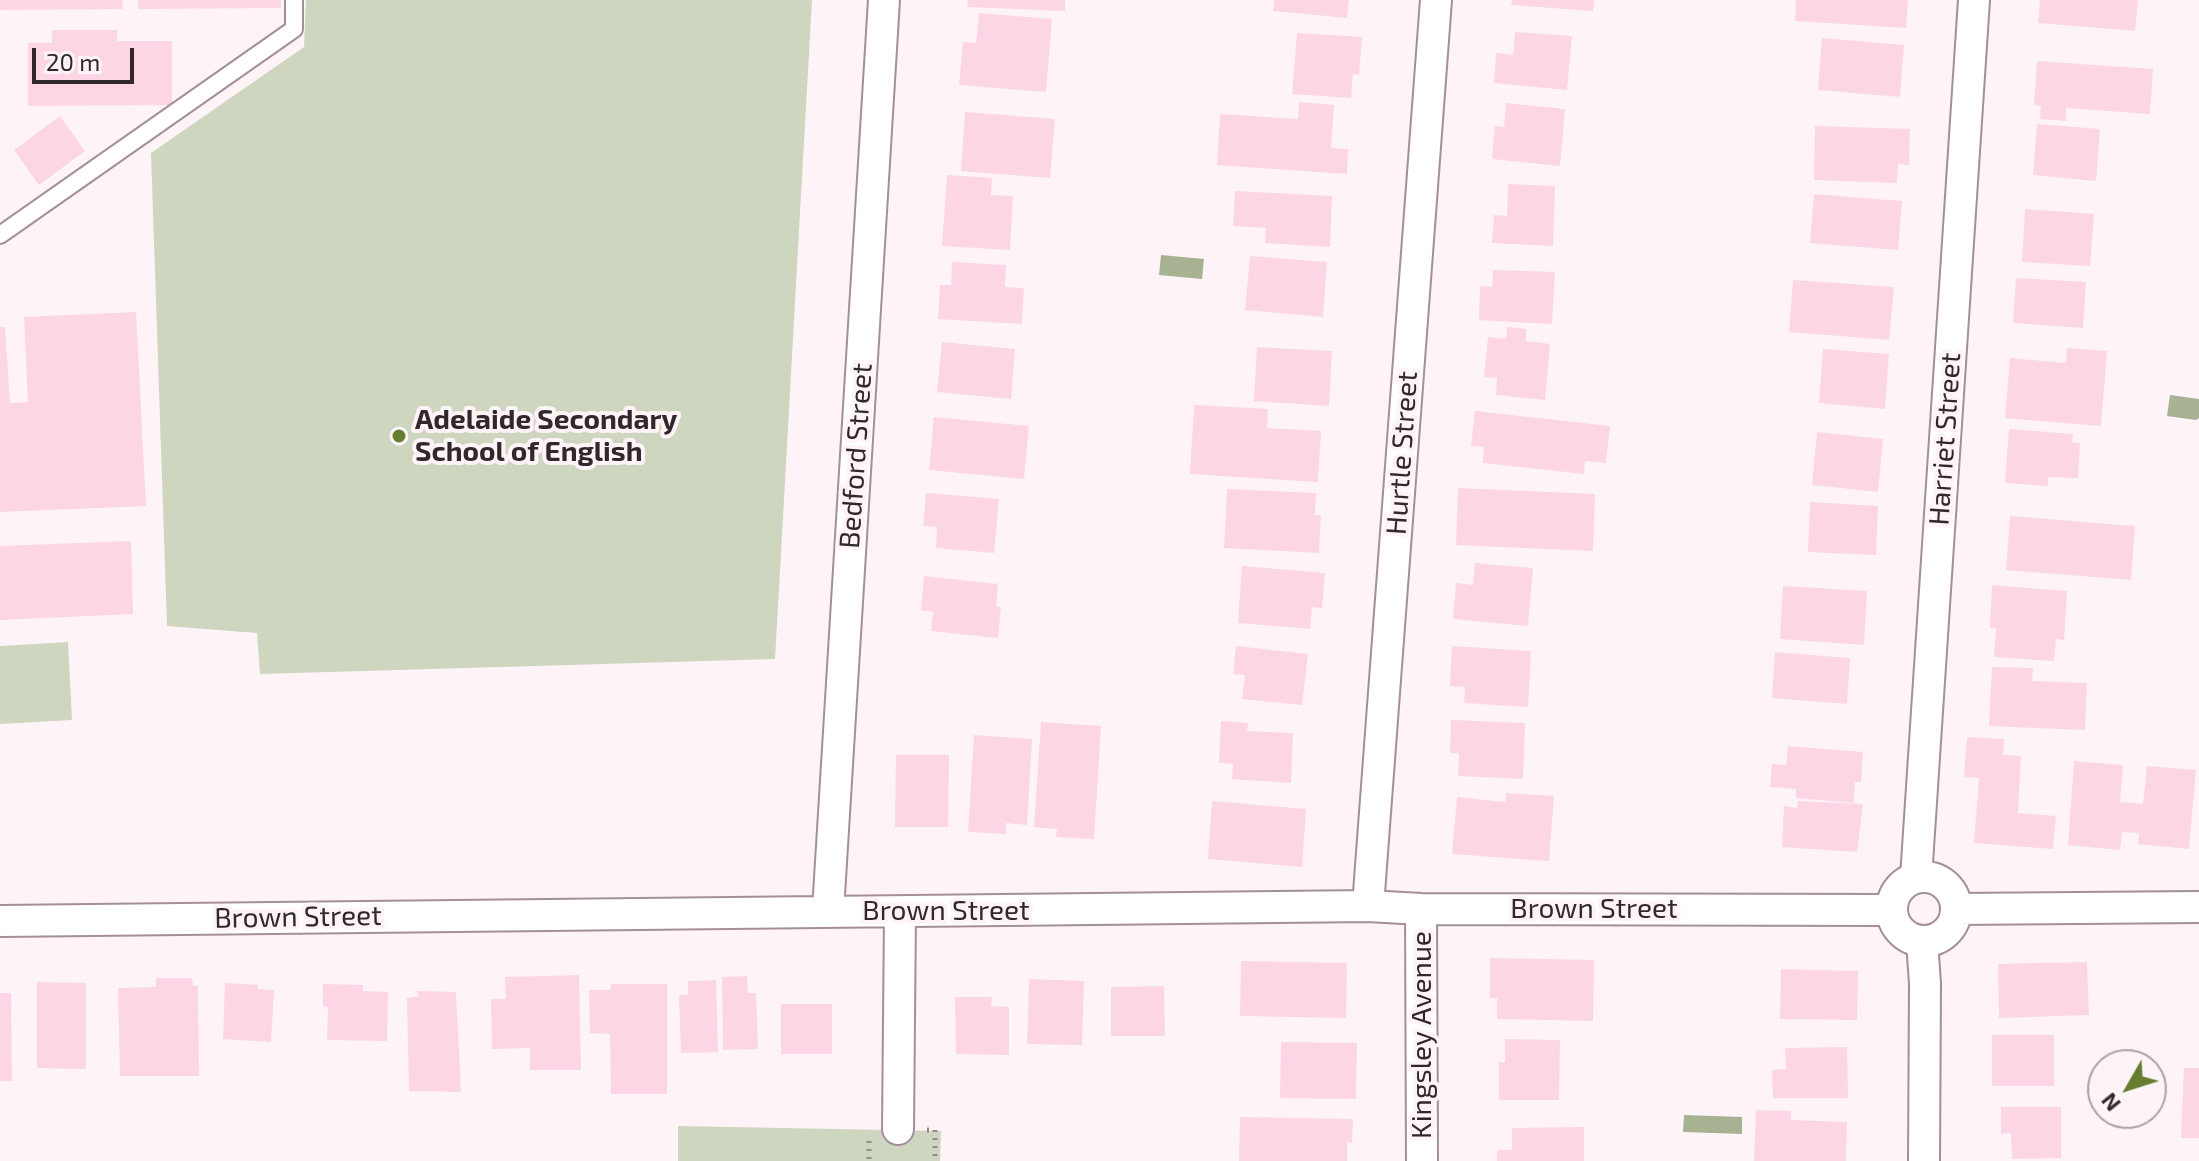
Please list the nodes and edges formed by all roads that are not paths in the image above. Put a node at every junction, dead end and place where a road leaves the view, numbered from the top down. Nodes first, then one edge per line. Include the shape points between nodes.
1 (294, 0) edge
2 (884, 0) edge
3 (1436, 0) edge
4 (1974, 0) edge
5 (0, 235) edge
6 (1916, 878) junction
7 (1368, 906) junction
8 (2199, 907) edge
9 (1421, 909) junction
10 (1956, 909) junction
11 (1892, 910) junction
12 (828, 911) junction
13 (900, 912) junction
14 (0, 921) edge
15 (1922, 941) junction
16 (898, 1129) dead end
17 (1422, 1161) edge
18 (1924, 1161) edge

1 - 5 lane via 294,29
2 - 12 street, Bedford Street
3 - 7 street, Hurtle Street
4 - 6 street, Harriet Street
6 - 10 street via 1938,880 1954,897
6 - 11 street via 1899,890
7 - 9 street, Brown Street
7 - 13 street, Brown Street
8 - 10 street
9 - 11 street, Brown Street
9 - 17 street, Kingsley Avenue
10 - 15 street via 1948,930
11 - 15 street via 1898,928
12 - 13 street, Brown Street
12 - 14 street, Brown Street
13 - 16 street
15 - 18 street

